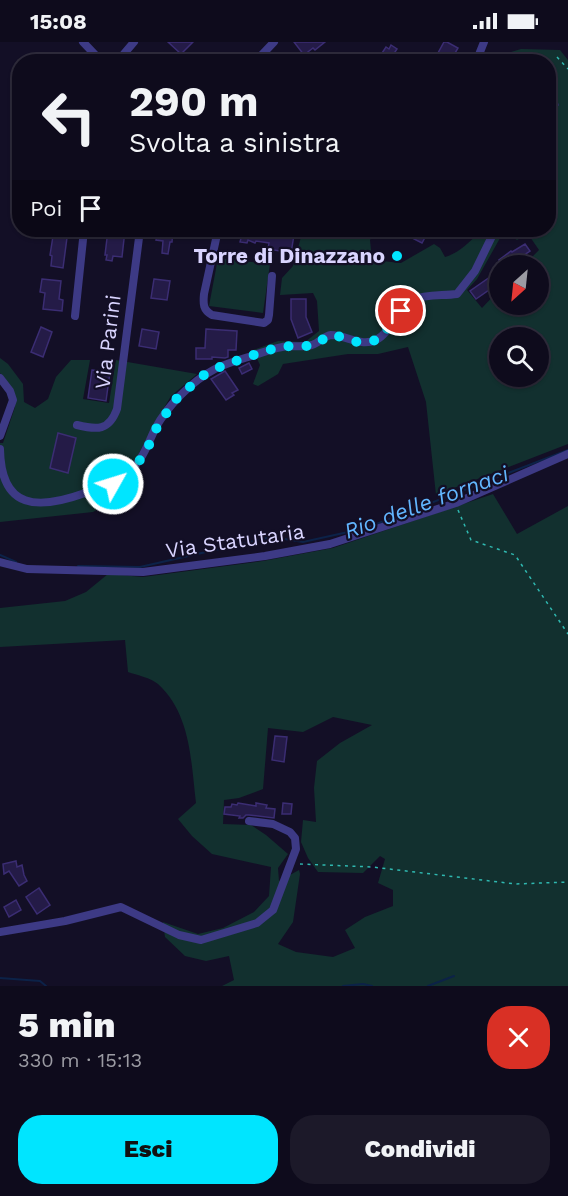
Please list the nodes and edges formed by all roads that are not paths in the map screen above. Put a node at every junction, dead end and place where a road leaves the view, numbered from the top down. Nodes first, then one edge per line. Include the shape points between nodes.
1 (83, 42) edge
2 (134, 42) edge
3 (273, 42) edge
4 (94, 54) edge
5 (124, 54) edge
6 (262, 54) edge
7 (83, 237) edge
8 (139, 237) edge
9 (216, 237) edge
10 (492, 237) edge
11 (272, 276) dead end
12 (75, 316) dead end
13 (0, 378) edge
14 (77, 425) dead end
15 (0, 436) edge
16 (0, 449) edge
17 (568, 454) edge
18 (0, 562) edge
19 (249, 821) dead end
20 (0, 932) edge

1 - 4 street
2 - 5 street
3 - 6 street
7 - 12 street
8 - 14 street, Via Parini via 117,409 111,421 101,428
9 - 11 street via 204,294 207,312 264,323 269,315
10 - 16 street via 475,271 457,294 410,301 381,337 373,341 327,336 310,346 268,350 202,376 175,400 138,463 113,484 73,498 43,504 31,502 8,487
13 - 15 street via 13,400
17 - 18 street, Via Statutaria via 456,503 330,544 143,572 27,568
19 - 20 street via 273,824 290,832 296,849 273,910 257,923 201,940 179,935 121,907

